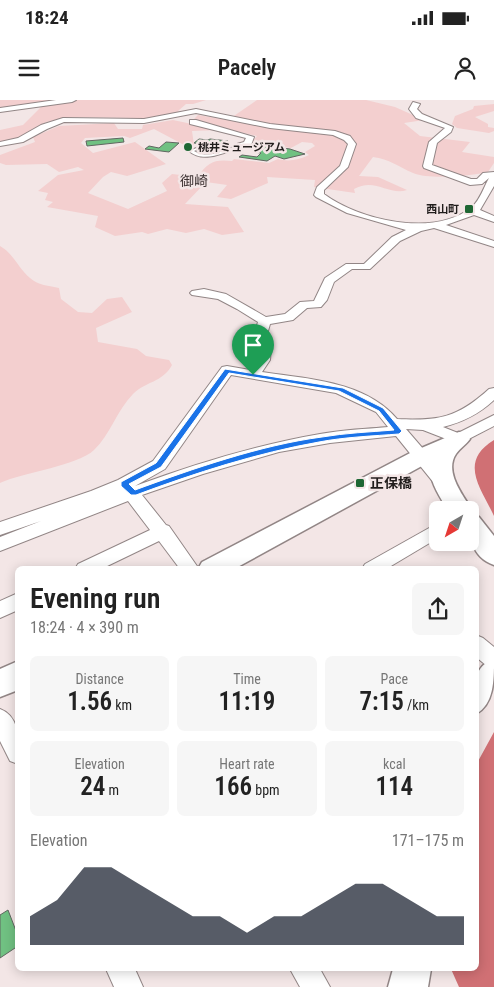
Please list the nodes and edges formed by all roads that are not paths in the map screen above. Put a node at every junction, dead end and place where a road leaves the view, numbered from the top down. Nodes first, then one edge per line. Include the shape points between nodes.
1 (72, 100) edge
2 (416, 104) dead end
3 (0, 110) edge
4 (198, 111) junction
5 (41, 128) junction
6 (0, 139) edge
7 (0, 144) edge
8 (240, 146) joint
9 (211, 148) dead end
10 (494, 176) edge
11 (473, 211) junction
12 (494, 221) edge
13 (435, 225) junction
14 (418, 228) junction
15 (494, 244) edge
16 (196, 293) dead end
17 (264, 322) junction
18 (253, 375) junction
19 (494, 392) edge
20 (494, 420) edge
21 (424, 425) junction
22 (395, 427) junction
23 (459, 439) junction
24 (420, 457) junction
25 (444, 484) junction
26 (129, 489) junction
27 (454, 501) edge
28 (0, 529) edge
29 (162, 531) junction
30 (429, 535) edge
31 (479, 535) edge
32 (0, 544) edge
33 (494, 555) edge
34 (90, 566) edge
35 (188, 566) edge
36 (217, 566) edge
37 (382, 566) edge
38 (15, 602) edge
39 (0, 610) edge
40 (479, 647) edge
41 (494, 660) edge
42 (494, 672) edge
43 (15, 676) edge
44 (0, 684) edge
45 (479, 695) edge
46 (0, 719) edge
47 (15, 747) edge
48 (121, 971) edge
49 (305, 971) edge
50 (129, 987) edge
51 (316, 987) edge

1 - 3 street
2 - 10 street via 413,109 419,116 449,127 433,142 427,166 470,182 479,182 486,175
4 - 5 street via 144,122 74,119
4 - 8 street via 191,121 250,137 248,143
4 - 14 street via 270,126 332,132 345,137 352,144 346,165 320,189 319,195 339,207 395,225
5 - 6 street
5 - 7 street via 20,140
8 - 9 lane via 211,155 197,155 191,151
10 - 11 street
11 - 12 street
11 - 13 street
13 - 14 street
13 - 15 street
14 - 17 street via 396,239 366,267 350,266 329,280 317,304 304,305 289,317
16 - 17 street via 204,291 232,302
17 - 18 street via 258,336 265,347
18 - 22 street via 340,390 381,409
18 - 26 street via 227,370 159,465
19 - 21 street via 462,417
20 - 23 street
21 - 22 street
21 - 23 street
22 - 24 street
22 - 26 street via 261,452
23 - 24 street
23 - 25 street via 447,449 442,462
24 - 25 street
24 - 36 street
25 - 27 street
26 - 28 street
26 - 29 street
26 - 32 street
29 - 34 street
29 - 35 street
30 - 37 street
31 - 33 street
38 - 39 street
40 - 41 street
42 - 45 street
43 - 44 street
46 - 47 street
48 - 50 street
49 - 51 street

